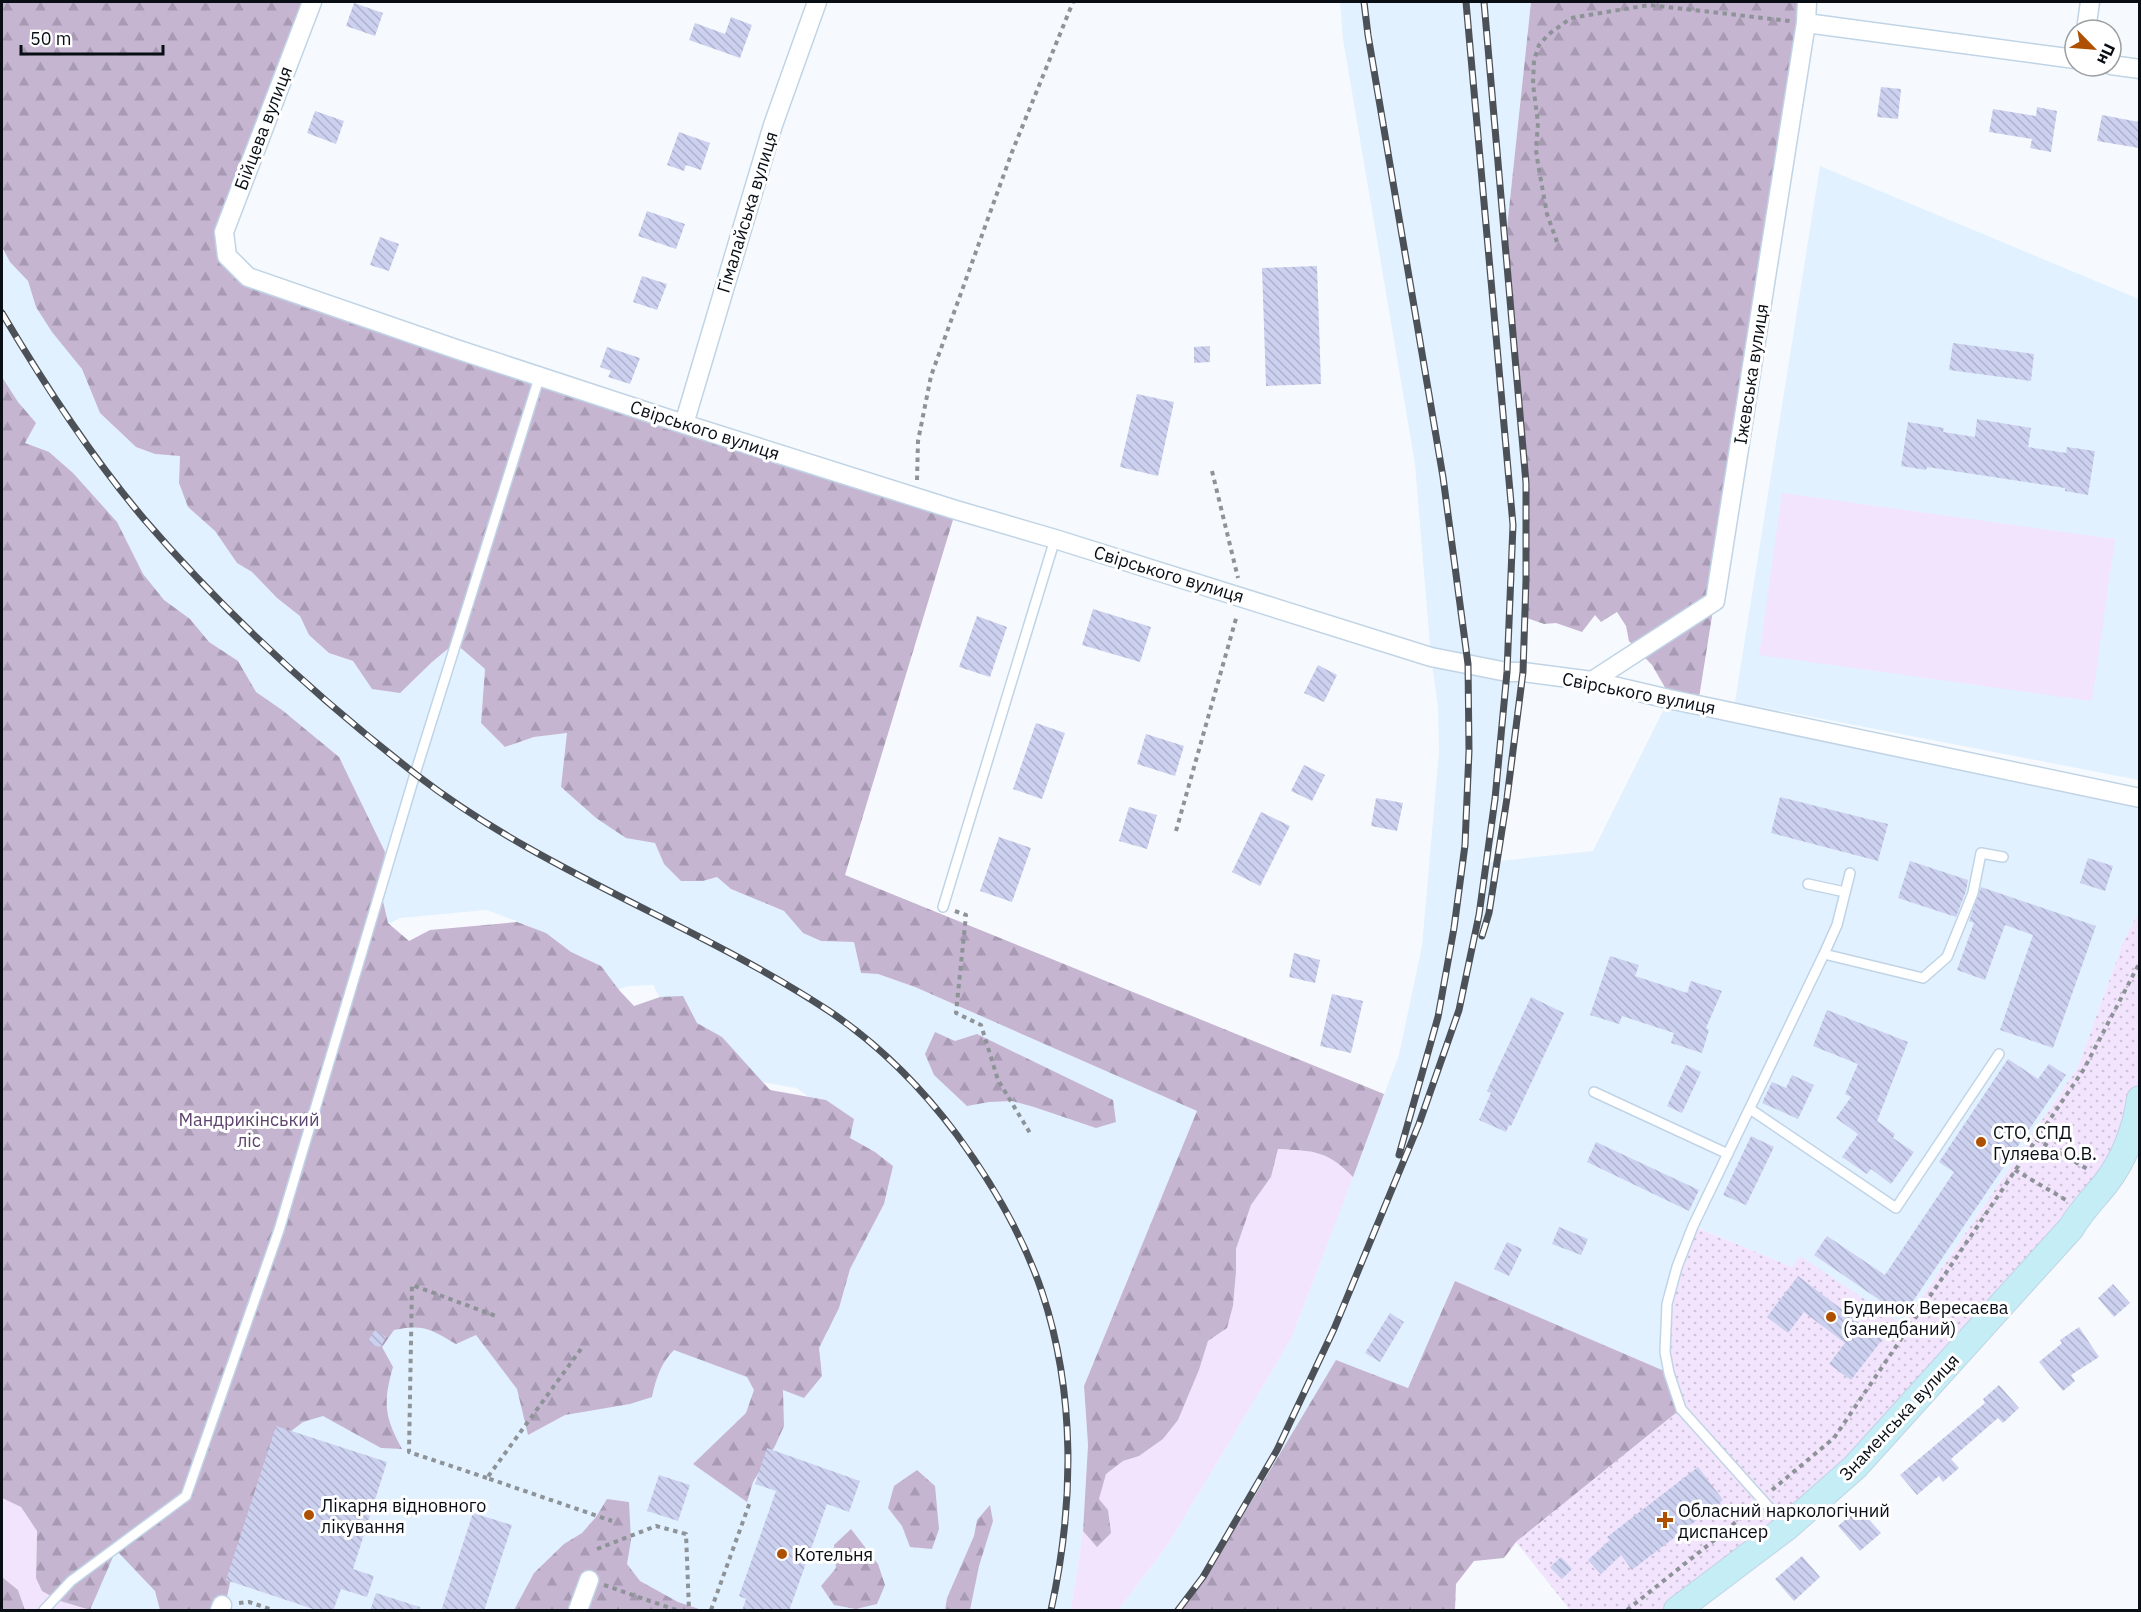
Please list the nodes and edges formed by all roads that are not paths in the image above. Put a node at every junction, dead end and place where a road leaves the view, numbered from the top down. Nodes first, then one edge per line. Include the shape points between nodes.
1 (312, 2) edge
2 (817, 2) edge
3 (1807, 2) edge
4 (2090, 2) edge
5 (2088, 18) edge
6 (1806, 23) junction
7 (2063, 57) edge
8 (2123, 66) edge
9 (2139, 69) edge
10 (227, 256) joint
11 (540, 375) junction
12 (684, 423) junction
13 (1055, 539) junction
14 (1592, 681) junction
15 (2139, 798) edge
16 (2003, 856) dead end
17 (1851, 873) dead end
18 (1809, 884) dead end
19 (1845, 892) junction
20 (943, 907) road end
21 (1824, 954) junction
22 (1999, 1054) dead end
23 (1594, 1092) dead end
24 (2139, 1099) edge
25 (1750, 1109) junction
26 (1728, 1154) junction
27 (1787, 1527) junction
28 (589, 1580) road end
29 (44, 1611) edge
30 (578, 1611) edge
31 (1677, 1611) edge

1 - 10 street, Бійцева вулиця via 224,232
2 - 12 street, Гімалайська вулиця via 773,125
3 - 6 street, Іжевська вулиця
4 - 5 street
6 - 7 street
6 - 14 street, Іжевська вулиця via 1715,601
8 - 9 street
10 - 11 street, Свірського вулиця via 248,277
11 - 12 street, Свірського вулиця
11 - 29 lane via 279,1230 186,1496 71,1581
12 - 13 street, Свірського вулиця
13 - 14 street, Свірського вулиця via 1431,657 1507,672
13 - 20 lane
14 - 15 street, Свірського вулиця
16 - 21 lane via 1982,853 1973,893 1947,957 1923,978
17 - 19 lane
18 - 19 lane
19 - 21 lane via 1837,925
21 - 25 lane
22 - 25 lane via 1896,1208
23 - 26 lane
24 - 27 main road, Знаменська вулиця via 2138,1115 2122,1157 2071,1228 1855,1467
25 - 26 lane
26 - 27 lane via 1677,1267 1667,1304 1665,1353 1681,1409
27 - 31 main road, Знаменська вулиця
28 - 30 street

